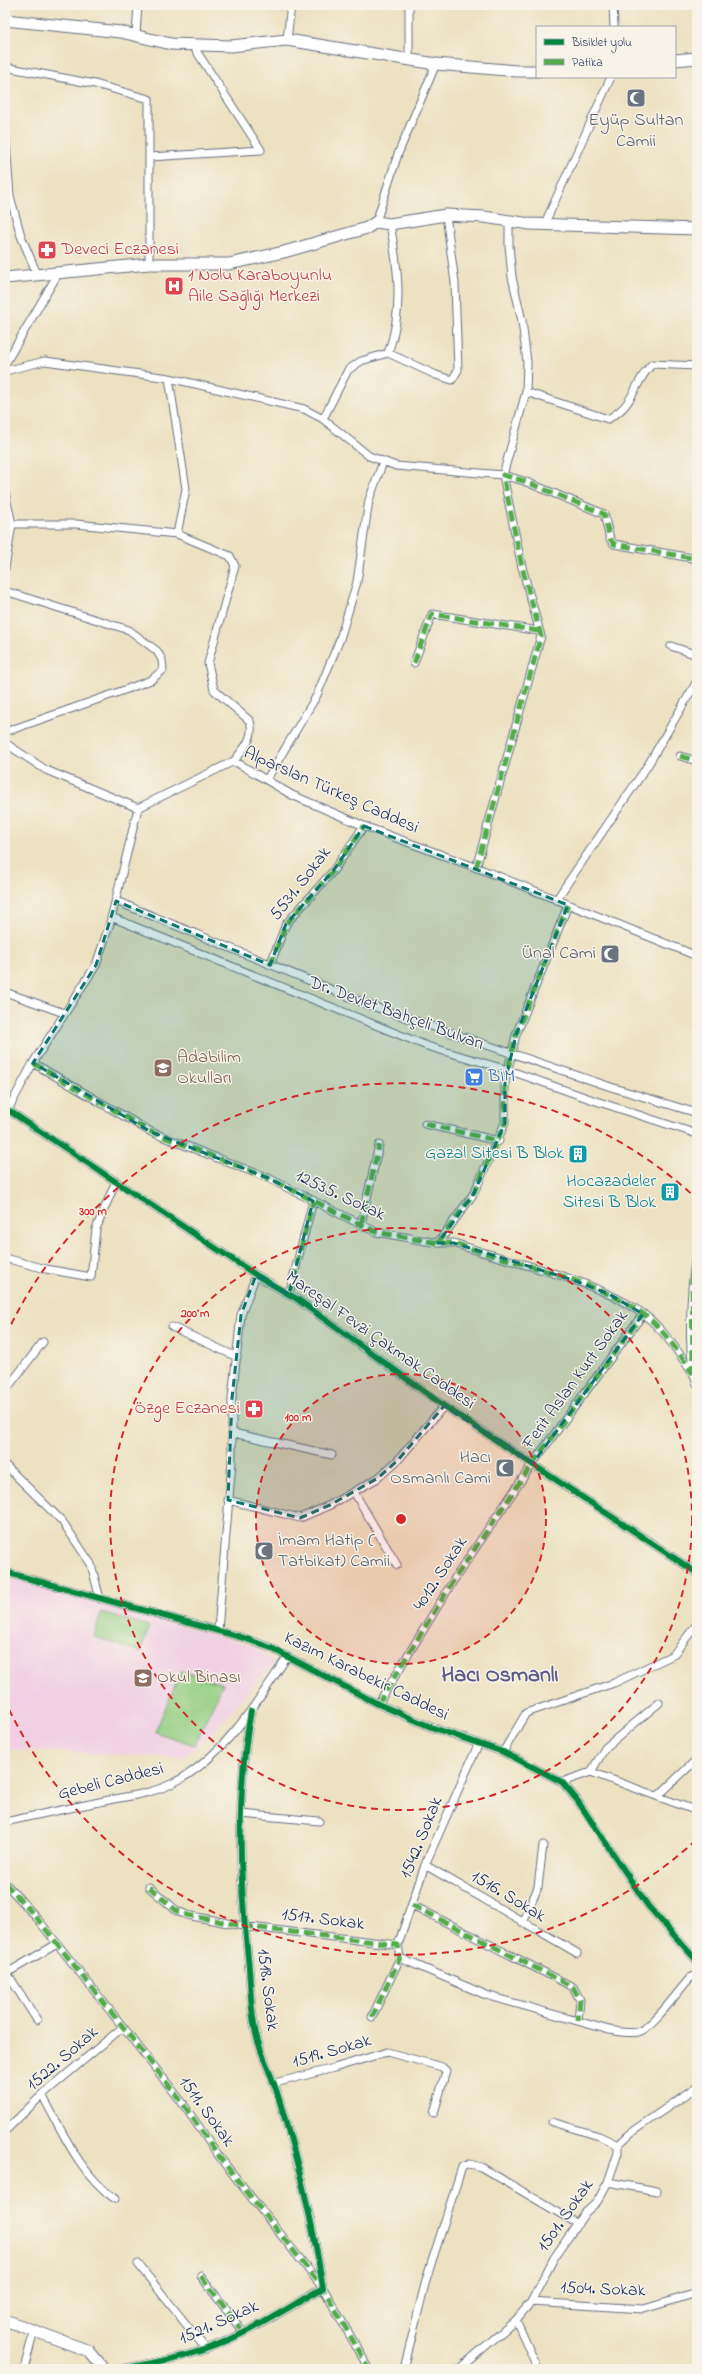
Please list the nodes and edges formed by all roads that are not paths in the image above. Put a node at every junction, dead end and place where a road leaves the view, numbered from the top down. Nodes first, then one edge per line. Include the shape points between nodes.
1 (138, 5) edge
2 (291, 5) edge
3 (409, 5) edge
4 (613, 5) edge
5 (5, 20) edge
6 (614, 26) edge
7 (136, 34) junction
8 (287, 40) junction
9 (193, 46) junction
10 (409, 58) junction
11 (697, 58) edge
12 (676, 60) edge
13 (436, 64) junction
14 (5, 67) edge
15 (536, 71) edge
16 (611, 78) edge
17 (5, 130) edge
18 (150, 157) junction
19 (6, 162) edge
20 (446, 215) junction
21 (376, 222) junction
22 (509, 222) junction
23 (545, 223) junction
24 (390, 224) junction
25 (697, 230) edge
26 (149, 264) junction
27 (59, 272) junction
28 (37, 274) junction
29 (5, 278) edge
30 (388, 352) junction
31 (5, 364) edge
32 (697, 366) edge
33 (5, 371) edge
34 (169, 378) junction
35 (526, 392) junction
36 (323, 419) junction
37 (383, 462) junction
38 (504, 475) junction
39 (5, 493) edge
40 (12, 524) junction
41 (177, 534) junction
42 (697, 559) edge
43 (5, 568) edge
44 (5, 591) edge
45 (539, 630) junction
46 (671, 646) dead end
47 (697, 654) edge
48 (414, 664) dead end
49 (697, 681) edge
50 (5, 732) edge
51 (5, 743) edge
52 (680, 756) dead end
53 (234, 761) junction
54 (697, 761) edge
55 (267, 779) junction
56 (138, 808) junction
57 (364, 826) junction
58 (476, 868) junction
59 (556, 900) junction
60 (116, 901) junction
61 (568, 905) junction
62 (111, 917) junction
63 (697, 956) edge
64 (270, 965) junction
65 (5, 992) edge
66 (64, 1013) junction
67 (511, 1054) junction
68 (34, 1063) junction
69 (508, 1070) junction
70 (7, 1109) edge
71 (697, 1113) edge
72 (425, 1124) dead end
73 (697, 1134) edge
74 (498, 1141) junction
75 (379, 1145) dead end
76 (116, 1181) junction
77 (313, 1201) junction
78 (361, 1224) junction
79 (438, 1242) junction
80 (697, 1250) edge
81 (5, 1258) edge
82 (256, 1275) junction
83 (695, 1276) edge
84 (289, 1294) junction
85 (643, 1314) junction
86 (172, 1327) dead end
87 (43, 1342) dead end
88 (237, 1357) junction
89 (693, 1374) junction
90 (697, 1384) edge
91 (5, 1391) edge
92 (444, 1406) junction
93 (233, 1433) junction
94 (332, 1455) dead end
95 (533, 1463) junction
96 (5, 1465) edge
97 (354, 1492) junction
98 (228, 1500) junction
99 (398, 1565) dead end
100 (5, 1572) edge
101 (697, 1573) edge
102 (100, 1599) junction
103 (697, 1624) edge
104 (218, 1630) junction
105 (287, 1657) junction
106 (659, 1703) dead end
107 (378, 1704) junction
108 (251, 1711) junction
109 (478, 1745) junction
110 (503, 1752) junction
111 (697, 1759) edge
112 (591, 1772) junction
113 (562, 1782) junction
114 (658, 1796) junction
115 (697, 1811) edge
116 (241, 1814) junction
117 (319, 1821) dead end
118 (5, 1822) edge
119 (543, 1845) dead end
120 (426, 1865) junction
121 (5, 1883) edge
122 (149, 1887) dead end
123 (412, 1904) junction
124 (523, 1923) junction
125 (243, 1926) junction
126 (58, 1944) junction
127 (398, 1945) junction
128 (577, 1953) dead end
129 (400, 1958) junction
130 (697, 1961) edge
131 (6, 1974) edge
132 (697, 1975) edge
133 (372, 2017) dead end
134 (37, 2020) dead end
135 (578, 2021) junction
136 (123, 2027) junction
137 (274, 2083) junction
138 (697, 2087) edge
139 (42, 2095) junction
140 (434, 2113) dead end
141 (552, 2122) dead end
142 (5, 2131) edge
143 (618, 2145) junction
144 (608, 2182) junction
145 (656, 2191) dead end
146 (114, 2199) dead end
147 (578, 2224) junction
148 (138, 2264) dead end
149 (201, 2276) dead end
150 (322, 2288) junction
151 (697, 2293) edge
152 (531, 2302) junction
153 (5, 2320) edge
154 (516, 2320) junction
155 (34, 2331) junction
156 (243, 2332) junction
157 (206, 2349) junction
158 (24, 2369) edge
159 (104, 2369) edge
160 (122, 2369) edge
161 (369, 2369) edge
162 (404, 2369) edge
163 (459, 2369) edge
164 (538, 2369) edge

1 - 7 street
2 - 8 street
3 - 10 street
4 - 6 street
5 - 7 street
7 - 9 street via 171,44
8 - 9 street via 232,46
8 - 10 street
9 - 18 street via 261,150
10 - 13 street
11 - 12 street
13 - 15 street
13 - 21 street via 398,154
14 - 18 street via 95,84 149,99
16 - 23 street
17 - 19 street
18 - 26 street
19 - 28 street via 10,196 21,236
20 - 22 street via 484,217
20 - 24 street
20 - 30 street via 455,283 458,370 452,380
21 - 24 street
21 - 26 street via 367,228 284,252 229,264
22 - 23 street
22 - 35 street via 512,277 522,321 526,355
23 - 25 street
24 - 30 street via 396,256 399,310
26 - 27 street
27 - 28 street
27 - 31 street
28 - 29 street
30 - 36 street via 361,361 348,370
32 - 35 street via 652,364 644,372 634,395 620,412 608,419
33 - 34 street via 45,361
34 - 36 street via 304,408
34 - 41 street via 186,489
35 - 38 street
36 - 37 street via 370,456
37 - 38 street via 396,466
37 - 55 street via 369,500 357,582 340,639 317,695
38 - 42 street via 604,514 610,539 614,544
38 - 45 street via 522,567
39 - 40 street
40 - 41 street via 76,524
40 - 43 street
41 - 53 street via 230,556 235,566 208,663 214,690 250,721 252,727 252,738
44 - 50 street via 129,630 157,651 162,660 163,670 151,680
45 - 48 street via 432,614
45 - 58 street via 541,636
46 - 47 street
49 - 59 street via 648,765
51 - 56 street via 46,770
52 - 54 street
53 - 55 street, Alparslan Türkeş Caddesi
53 - 56 street, Alparslan Türkeş Caddesi
55 - 57 street, Alparslan Türkeş Caddesi via 292,795
56 - 60 street
57 - 58 street, Alparslan Türkeş Caddesi
57 - 64 street, 5531. Sokak via 333,871 286,924
58 - 59 street, Alparslan Türkeş Caddesi
59 - 61 street, Alparslan Türkeş Caddesi
60 - 62 street
60 - 64 street, Dr. Devlet Bahçeli Bulvarı
61 - 63 street, Alparslan Türkeş Caddesi
61 - 67 street via 516,1035
62 - 66 street via 96,965
62 - 69 street, Dr. Devlet Bahçeli Bulvarı via 427,1046
64 - 67 street, Dr. Devlet Bahçeli Bulvarı via 369,1004
65 - 66 street
66 - 68 street
67 - 69 street
67 - 71 street, Dr. Devlet Bahçeli Bulvarı
68 - 70 street
68 - 77 street, 12535. Sokak via 151,1132 268,1178
69 - 73 street, Dr. Devlet Bahçeli Bulvarı
69 - 74 street via 505,1082 506,1123
70 - 76 street, Mareşal Fevzi Çakmak Caddesi
72 - 74 street
74 - 79 street via 474,1192
75 - 78 street
76 - 81 street via 96,1228 91,1277
76 - 82 street, Mareşal Fevzi Çakmak Caddesi
77 - 78 street, 12535. Sokak
77 - 84 street
78 - 79 street, 12535. Sokak via 376,1232
79 - 85 street, 12535. Sokak via 454,1243 573,1280 609,1294
80 - 83 street
82 - 84 street, Mareşal Fevzi Çakmak Caddesi
82 - 88 street via 241,1315
83 - 89 street
84 - 92 street, Mareşal Fevzi Çakmak Caddesi
85 - 89 street, 12535. Sokak via 673,1346
85 - 95 street, Ferit Aslan Kurt Sokak
86 - 88 street
87 - 91 street
88 - 93 street via 232,1398
89 - 90 street
92 - 95 street, Mareşal Fevzi Çakmak Caddesi
92 - 97 street via 398,1460 378,1478
93 - 94 street
93 - 98 street
95 - 101 street, Mareşal Fevzi Çakmak Caddesi
95 - 107 street, 4012. Sokak via 455,1578
96 - 102 street via 62,1521 91,1564
97 - 98 street via 300,1518
97 - 99 street
98 - 104 street
100 - 102 street, Kazım Karabekir Caddesi
102 - 104 street, Kazım Karabekir Caddesi
103 - 110 street via 673,1655 614,1683 526,1712
104 - 105 street, Kazım Karabekir Caddesi via 271,1648
105 - 107 street, Kazım Karabekir Caddesi
105 - 108 street, Gebeli Caddesi
106 - 112 street via 605,1748
107 - 109 street, Kazım Karabekir Caddesi
108 - 116 street, 1518. Sokak via 245,1750
108 - 118 street, Gebeli Caddesi via 214,1752 172,1784 140,1794
109 - 110 street, Kazım Karabekir Caddesi
109 - 120 street, 1542. Sokak
110 - 113 street, Kazım Karabekir Caddesi
111 - 114 street
112 - 113 street
112 - 114 street
113 - 130 street, Kazım Karabekir Caddesi via 577,1800 648,1906
114 - 115 street
116 - 117 street
116 - 125 street, 1518. Sokak
119 - 124 street via 538,1887
120 - 123 street, 1542. Sokak
120 - 124 street, 1516. Sokak
121 - 126 street, 1511. Sokak
122 - 125 street via 177,1911
123 - 127 street, 1542. Sokak
123 - 135 street via 573,1987 580,2000
124 - 128 street, 1516. Sokak
125 - 127 street, 1517. Sokak
125 - 137 street, 1518. Sokak via 252,2016 260,2048
126 - 131 street
126 - 136 street, 1511. Sokak
127 - 129 street
129 - 133 street
129 - 135 street via 486,1995
131 - 134 street
132 - 135 street via 690,1978 652,2022 637,2032 609,2030
136 - 139 street, 1522. Sokak
136 - 150 street, 1511. Sokak via 181,2101 221,2159
137 - 140 street, 1519. Sokak via 334,2068 378,2053 392,2052 442,2067 446,2071
137 - 150 street, 1518. Sokak via 310,2210
138 - 143 street via 633,2131
139 - 142 street, 1522. Sokak
139 - 146 street via 79,2162
141 - 143 street via 599,2136
143 - 144 street, 1501. Sokak via 618,2154
144 - 145 street
144 - 147 street, 1501. Sokak via 597,2202
147 - 152 street, 1501. Sokak via 554,2258
147 - 162 street via 482,2167 469,2164 462,2167 426,2280
148 - 157 street
149 - 156 street
150 - 156 street, 1521. Sokak
150 - 161 street, 1511. Sokak
151 - 152 street, 1504. Sokak via 644,2309
152 - 154 street, 1501. Sokak
153 - 155 street
154 - 163 street, 1501. Sokak
154 - 164 street
155 - 158 street
155 - 159 street via 89,2351
156 - 157 street, 1521. Sokak
157 - 160 street, 1521. Sokak

